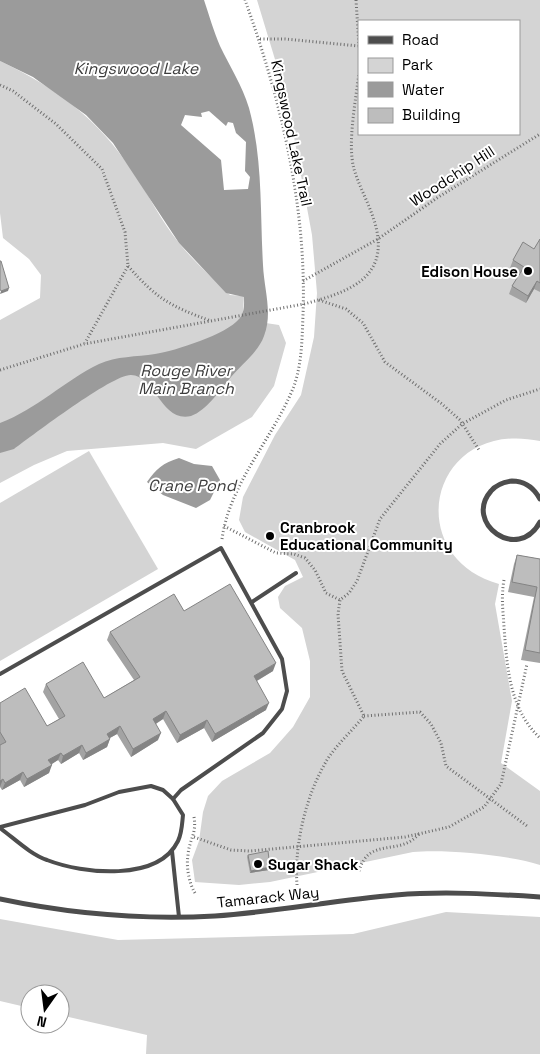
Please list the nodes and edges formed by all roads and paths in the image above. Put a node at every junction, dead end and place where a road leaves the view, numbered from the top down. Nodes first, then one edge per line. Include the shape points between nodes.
1 (245, 0) edge
2 (356, 0) edge
3 (358, 31) edge
4 (259, 40) junction
5 (358, 46) edge
6 (358, 82) edge
7 (0, 85) edge
8 (540, 134) edge
9 (378, 239) junction
10 (128, 266) junction
11 (303, 281) junction
12 (318, 300) junction
13 (304, 304) junction
14 (211, 322) junction
15 (84, 344) junction
16 (0, 370) edge
17 (540, 389) edge
18 (462, 424) junction
19 (479, 450) dead end
20 (538, 490) edge
21 (540, 499) edge
22 (540, 522) edge
23 (224, 526) junction
24 (221, 548) junction
25 (296, 573) dead end
26 (504, 580) dead end
27 (340, 600) junction
28 (252, 602) junction
29 (527, 664) edge
30 (0, 674) edge
31 (519, 710) junction
32 (364, 716) junction
33 (540, 738) edge
34 (491, 798) junction
35 (174, 799) junction
36 (193, 811) dead end
37 (526, 826) dead end
38 (0, 827) edge
39 (420, 834) junction
40 (194, 837) junction
41 (298, 845) junction
42 (172, 851) junction
43 (359, 871) dead end
44 (297, 885) dead end
45 (195, 893) dead end
46 (540, 897) edge
47 (0, 899) edge
48 (179, 917) junction

1 - 4 path, Kingswood Lake Trail
2 - 3 path
4 - 5 path via 285,39
4 - 11 path, Kingswood Lake Trail via 275,93 290,163
6 - 9 path via 353,127 354,167
7 - 10 path via 13,91 56,124 102,169 125,232
8 - 9 path, Woodchip Hill
9 - 11 path, Woodchip Hill
9 - 12 path via 379,253 370,272 339,294
10 - 14 path via 151,292 176,309
10 - 15 path
11 - 13 path, Kingswood Lake Trail
12 - 13 path
12 - 18 path via 346,309 363,323 385,362 442,404
13 - 14 path
13 - 23 path, Kingswood Lake Trail via 302,349 294,385 245,475
14 - 15 path
15 - 16 path
17 - 18 path via 506,400
18 - 19 path
18 - 27 path via 440,444 380,519 358,581
20 - 21 street
20 - 22 street via 516,481 501,484 489,493 484,515 490,529 510,540 532,533
23 - 24 path, Kingswood Lake Trail
23 - 27 path via 276,553 305,558 326,593
24 - 28 lane
24 - 30 lane
25 - 28 lane
26 - 31 path via 501,599 506,653
27 - 32 path via 342,671
28 - 35 lane via 282,659 287,691 282,709 263,733 181,790
29 - 31 path
31 - 33 path
31 - 34 path via 501,784
32 - 34 path via 420,712 441,743 446,766
32 - 41 path via 327,760 306,809
34 - 37 path
34 - 39 path via 484,807 449,828
35 - 38 lane via 151,786 119,792 85,805
35 - 42 lane via 183,815 179,841
36 - 40 path
38 - 42 lane via 46,860 92,871 136,870 153,864
39 - 41 path
39 - 43 path via 404,845 376,849 362,859
40 - 41 path via 231,850 265,850
40 - 45 path via 187,856 190,886
41 - 44 path via 295,860
42 - 48 lane
46 - 48 street, Tamarack Way via 480,893 406,894 250,913
47 - 48 street, Tamarack Way via 84,913

